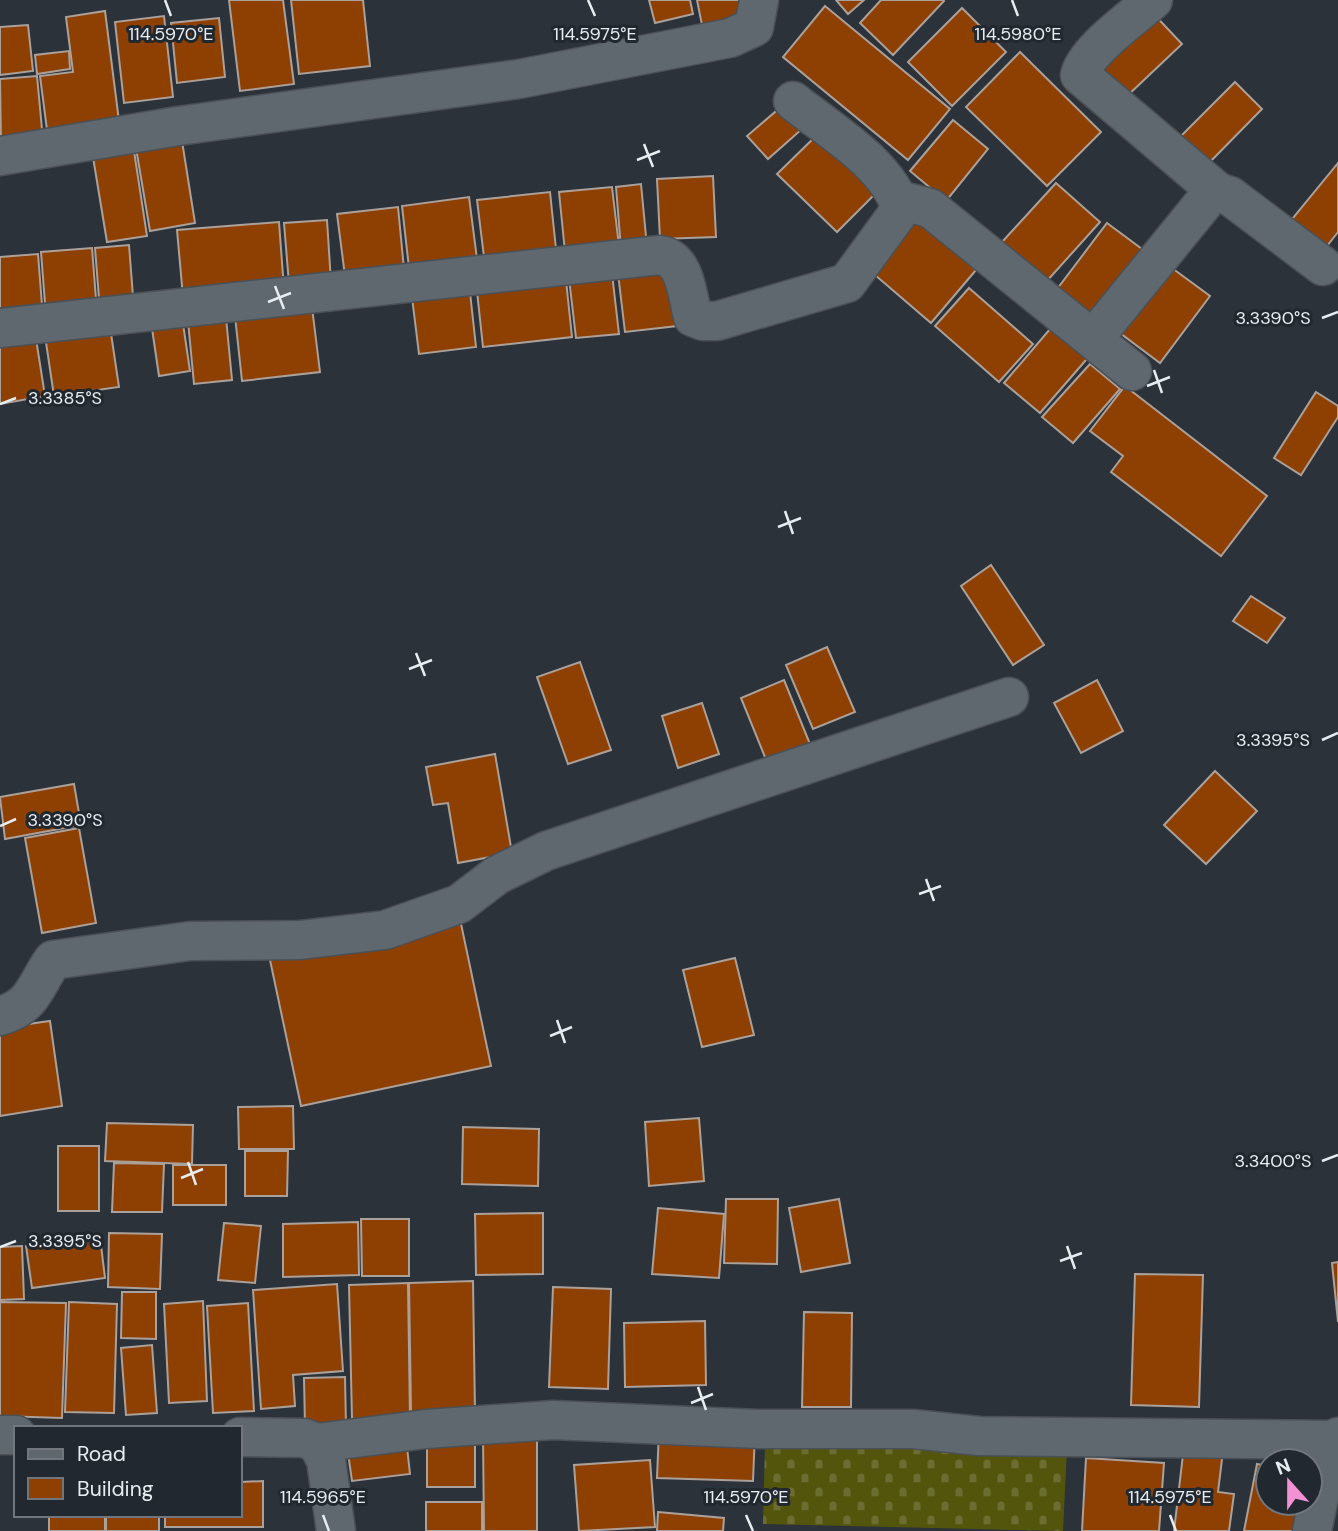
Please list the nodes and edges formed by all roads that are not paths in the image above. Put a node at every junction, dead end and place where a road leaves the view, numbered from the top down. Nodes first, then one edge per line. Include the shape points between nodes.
1 (760, 0) edge
2 (1153, 0) edge
3 (793, 101) dead end
4 (0, 156) edge
5 (1218, 192) junction
6 (898, 200) junction
7 (1323, 266) dead end
8 (0, 328) edge
9 (1093, 339) junction
10 (1132, 371) dead end
11 (1009, 697) dead end
12 (0, 1016) edge
13 (242, 1437) edge
14 (1335, 1439) edge
15 (317, 1443) junction
16 (335, 1531) edge
17 (1312, 1531) edge

1 - 4 street via 754,27 730,38 519,79 178,126
2 - 5 street via 1092,54 1080,75
3 - 6 street via 878,169
5 - 7 street via 1230,196
5 - 9 street via 1204,200
6 - 8 street via 901,209 847,283 717,321 693,317 680,268 669,256 660,255
6 - 9 street via 930,208
9 - 10 street
11 - 12 street via 546,851 497,875 459,904 385,930 300,940 190,941 53,960 30,1001
13 - 15 street via 304,1438
14 - 15 street via 979,1436 913,1429 759,1429 553,1420
14 - 17 street
15 - 16 street via 326,1460

